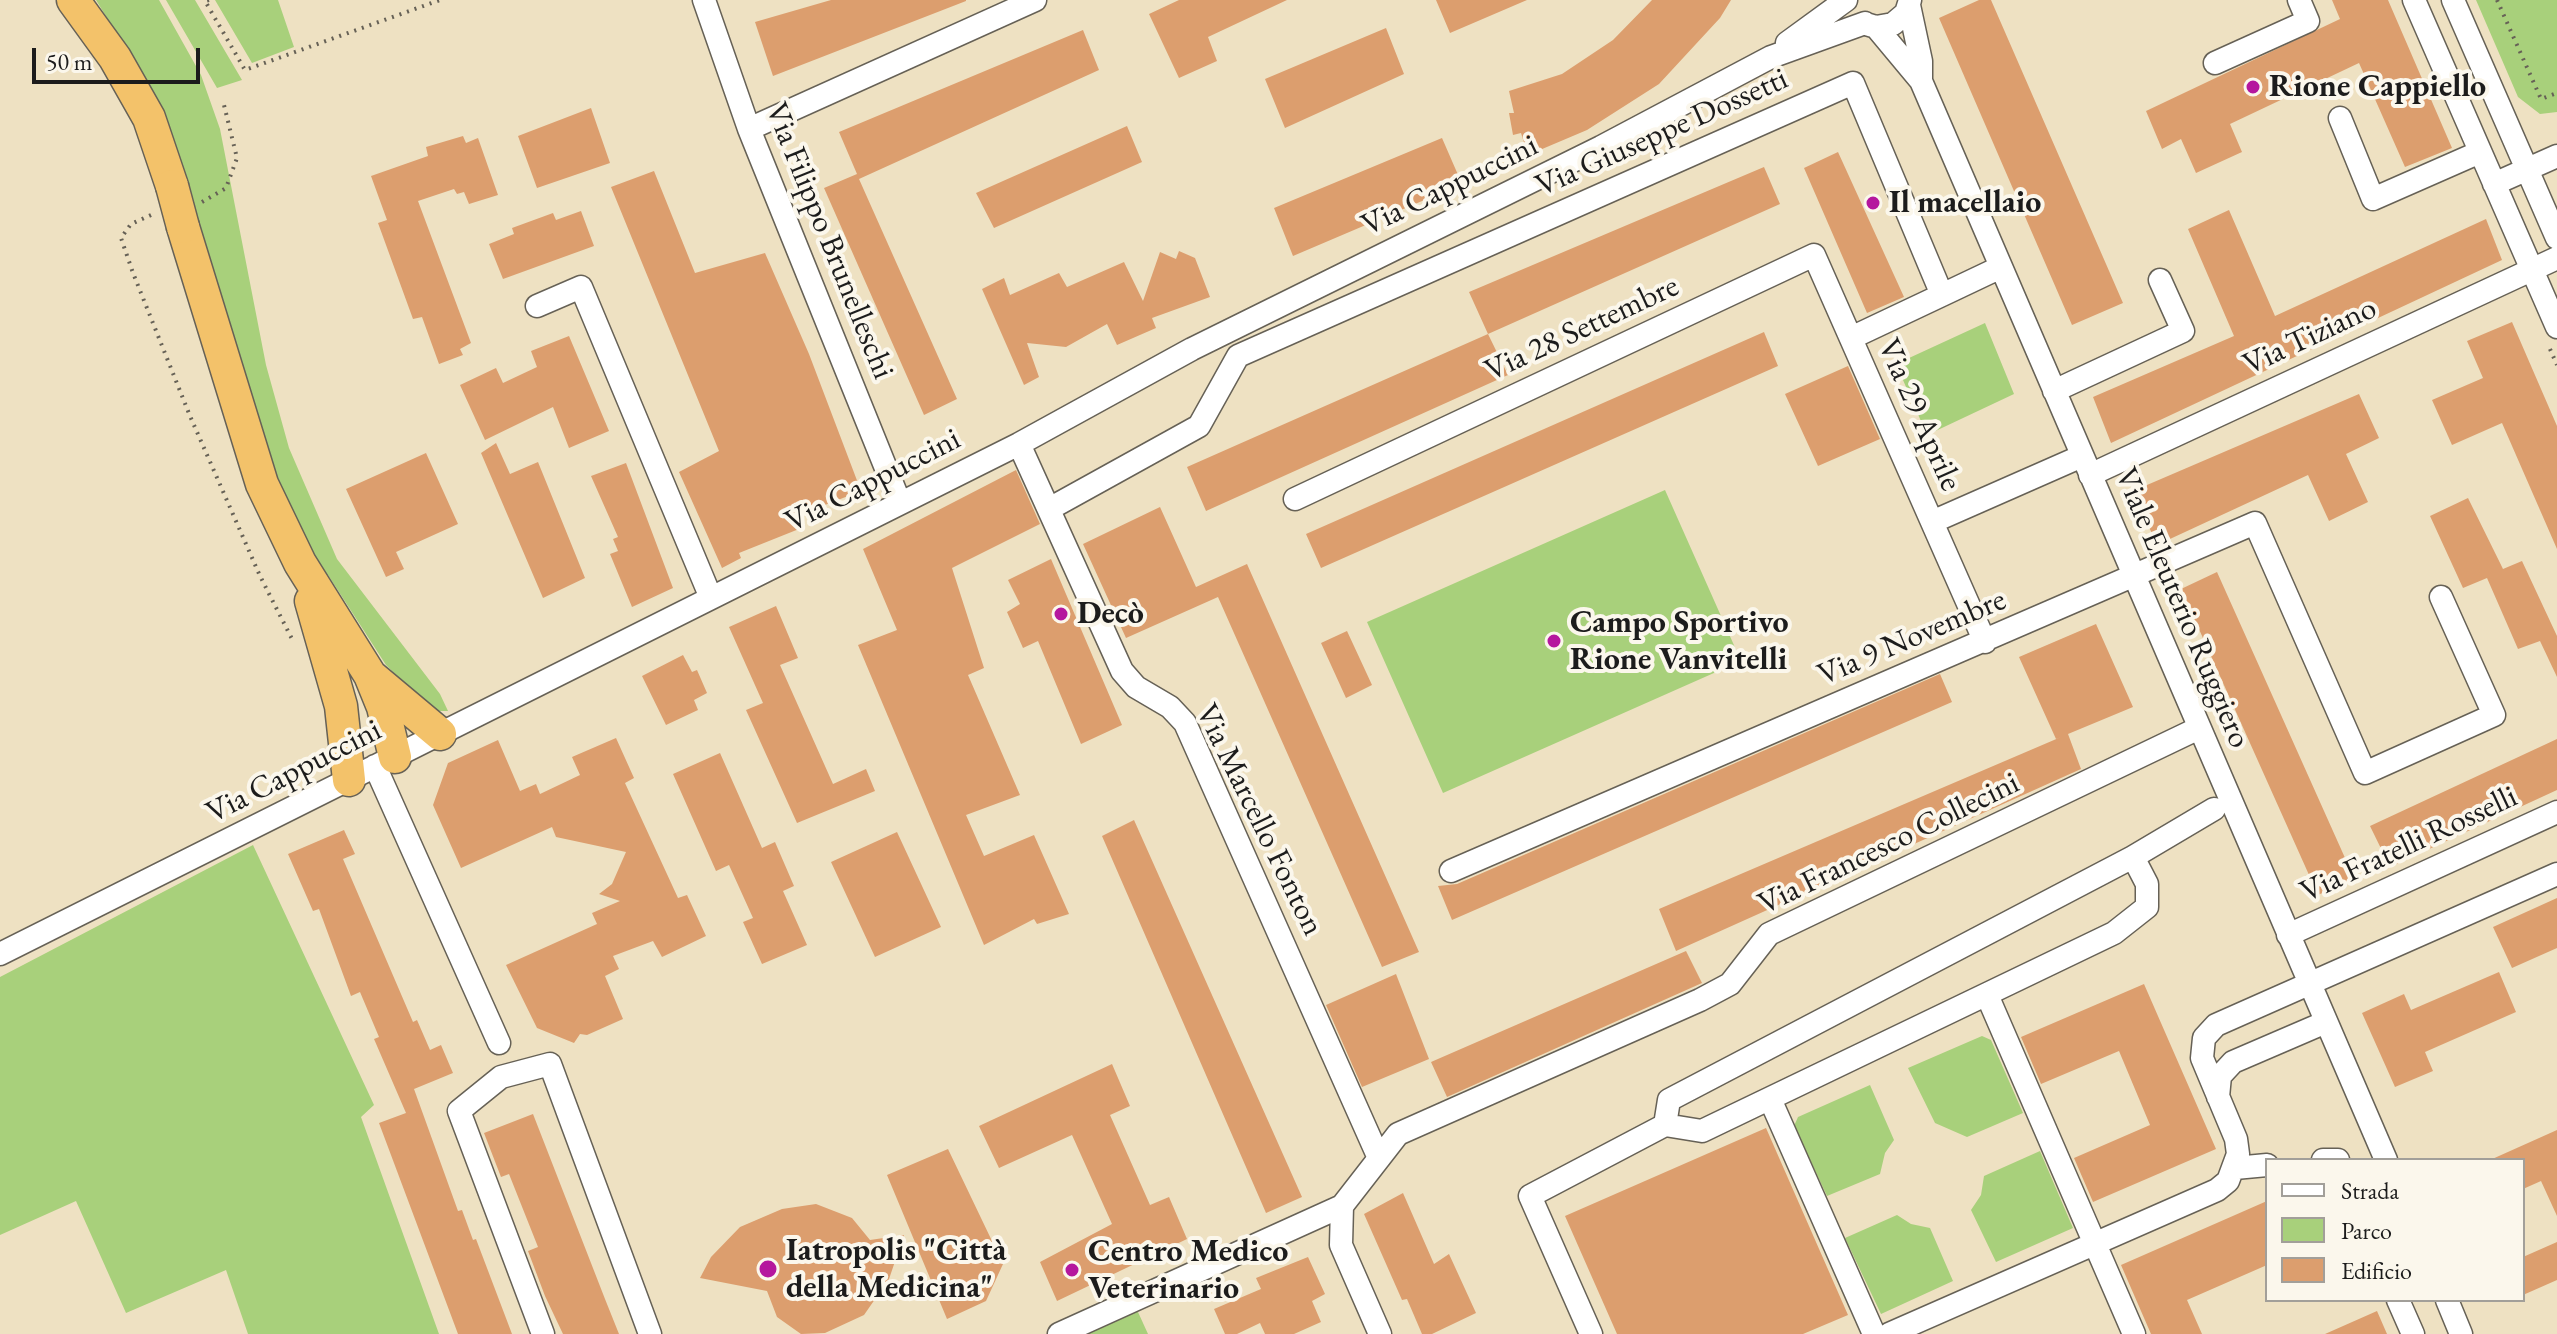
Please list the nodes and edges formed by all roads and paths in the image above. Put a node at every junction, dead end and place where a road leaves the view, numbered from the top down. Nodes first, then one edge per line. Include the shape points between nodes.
1 (60, 0) edge
2 (206, 0) edge
3 (440, 0) edge
4 (704, 0) edge
5 (1035, 0) edge
6 (1848, 0) edge
7 (2299, 0) edge
8 (2414, 0) edge
9 (2453, 0) edge
10 (2497, 0) edge
11 (1909, 2) edge
12 (80, 9) edge
13 (1871, 25) junction
14 (1771, 57) junction
15 (2215, 63) dead end
16 (1921, 81) junction
17 (2557, 93) edge
18 (224, 105) dead end
19 (2340, 118) dead end
20 (749, 129) junction
21 (2480, 152) junction
22 (2557, 156) edge
23 (2527, 168) junction
24 (2494, 184) junction
25 (180, 214) junction
26 (2557, 238) edge
27 (2557, 258) edge
28 (2001, 267) junction
29 (2531, 269) junction
30 (2160, 280) dead end
31 (1942, 295) junction
32 (537, 306) dead end
33 (2557, 327) edge
34 (1851, 338) junction
35 (2054, 391) junction
36 (1019, 444) junction
37 (2086, 465) junction
38 (1295, 499) dead end
39 (900, 503) junction
40 (1049, 509) junction
41 (1932, 522) junction
42 (300, 563) junction
43 (2133, 575) junction
44 (2441, 597) dead end
45 (711, 598) junction
46 (1985, 642) junction
47 (299, 653) dead end
48 (370, 675) junction
49 (2199, 728) junction
50 (440, 734) junction
51 (373, 768) junction
52 (2214, 809) dead end
53 (2557, 812) edge
54 (2133, 857) junction
55 (1451, 871) dead end
56 (2557, 874) edge
57 (2288, 935) junction
58 (0, 954) edge
59 (2310, 985) junction
60 (1987, 995) junction
61 (2326, 1022) junction
62 (499, 1043) dead end
63 (1770, 1099) junction
64 (2221, 1106) junction
65 (1665, 1125) junction
66 (1378, 1156) junction
67 (2385, 1158) edge
68 (2265, 1165) edge
69 (2235, 1168) junction
70 (1342, 1206) junction
71 (2095, 1244) junction
72 (2399, 1302) edge
73 (2448, 1302) edge
74 (543, 1334) edge
75 (650, 1334) edge
76 (1059, 1334) edge
77 (1380, 1334) edge
78 (1591, 1334) edge
79 (1874, 1334) edge
80 (1889, 1334) edge
81 (2134, 1334) edge
82 (2413, 1334) edge
83 (2461, 1334) edge

1 - 12 highway
2 - 3 path via 245,70
4 - 20 street, Via Filippo Brunelleschi
5 - 20 street
6 - 13 street, Viale Eleuterio Ruggiero via 1857,17
6 - 14 street, Via Cappuccini
7 - 15 street via 2308,21
8 - 21 street
9 - 23 street
10 - 17 path via 2541,99
11 - 13 street, Via Cappuccini via 1900,19
11 - 16 street, Viale Eleuterio Ruggiero
12 - 25 highway, bridge via 149,118
13 - 14 street, Via Cappuccini
13 - 16 street, Viale Eleuterio Ruggiero
14 - 36 street, Via Cappuccini via 1192,349
16 - 28 street, Viale Eleuterio Ruggiero
18 - 25 path via 237,158 226,188
19 - 21 street via 2373,199
20 - 39 street, Via Filippo Brunelleschi
21 - 24 street
22 - 23 street
23 - 24 street
23 - 26 street
24 - 29 street
25 - 42 highway via 262,484
25 - 47 path via 131,224 121,238 190,416
27 - 29 street, Via Tiziano
28 - 31 street
28 - 35 street, Viale Eleuterio Ruggiero
29 - 33 street
29 - 37 street, Via Tiziano
30 - 35 street via 2183,331
31 - 34 street, Via 29 Aprile
31 - 40 street, Via Giuseppe Dossetti via 1853,83 1238,356 1199,426
32 - 45 street via 581,287
34 - 38 street, Via 28 Settembre via 1814,255
34 - 41 street, Via 29 Aprile
35 - 37 street, Viale Eleuterio Ruggiero
36 - 39 street, Via Cappuccini
36 - 40 street, Via Marcello Fonton
37 - 41 street, Via 29 Aprile
37 - 43 street, Viale Eleuterio Ruggiero
39 - 45 street, Via Cappuccini
40 - 66 street, Via Marcello Fonton via 1122,671 1185,723
41 - 46 street, Via 29 Aprile
42 - 48 highway
42 - 51 highway via 341,706
43 - 44 street, Via 9 Novembre via 2255,523 2365,773 2494,715
43 - 46 street, Via 9 Novembre
43 - 49 street, Viale Eleuterio Ruggiero
45 - 50 street, Via Cappuccini
46 - 55 street, Via 9 Novembre
48 - 50 highway
48 - 51 highway via 383,707
49 - 57 street, Viale Eleuterio Ruggiero
49 - 66 street, Via Francesco Collecini via 1769,934 1730,984 1398,1134
50 - 51 street, Via Cappuccini
51 - 58 street, Via Cappuccini
51 - 62 street
52 - 54 street
53 - 57 street, Via Fratelli Rosselli
54 - 60 street via 2147,884 2147,907 2114,933
54 - 65 street via 1669,1100
56 - 59 street
57 - 59 street, Viale Eleuterio Ruggiero
59 - 61 street, Viale Eleuterio Ruggiero
59 - 64 street via 2210,1030 2202,1058
60 - 63 street
60 - 71 street
61 - 64 street via 2233,1062 2217,1086
61 - 67 street, Viale Eleuterio Ruggiero
63 - 65 street via 1702,1131
63 - 79 street
64 - 69 street via 2236,1139
65 - 78 street via 1530,1196
66 - 70 street, Via Francesco Collecini
68 - 69 street
69 - 71 street via 2217,1190
70 - 76 street
70 - 77 street via 1341,1245
71 - 80 street
71 - 81 street
72 - 82 street
73 - 83 street
74 - 75 street via 459,1111 501,1077 550,1064

